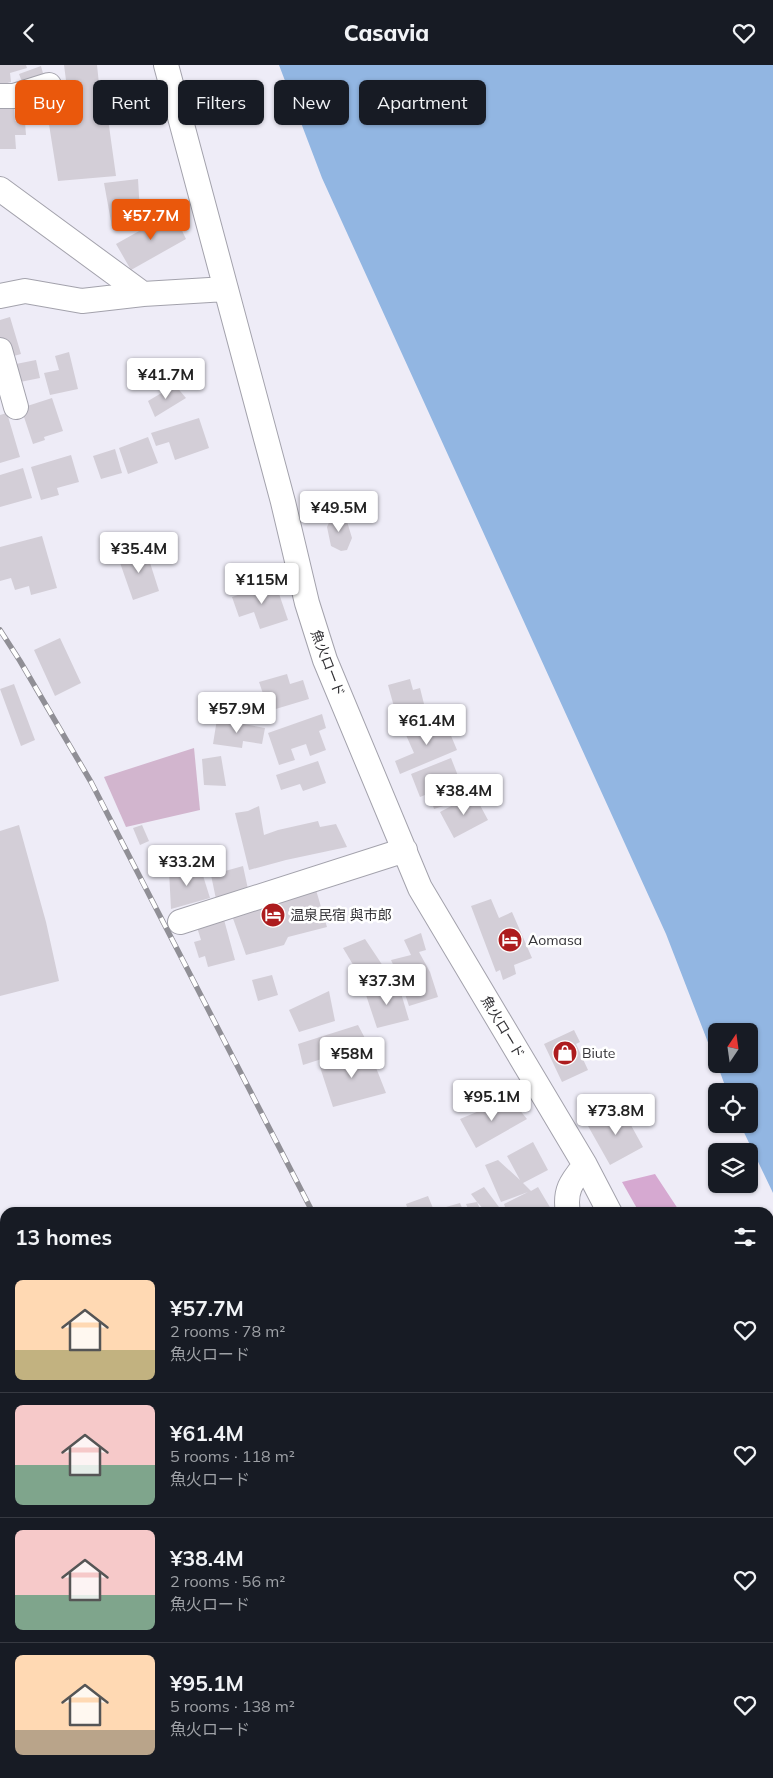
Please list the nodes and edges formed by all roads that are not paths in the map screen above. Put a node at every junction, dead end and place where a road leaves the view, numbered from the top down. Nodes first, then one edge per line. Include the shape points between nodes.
1 (166, 65) edge
2 (15, 96) edge
3 (0, 97) edge
4 (0, 189) edge
5 (226, 289) junction
6 (143, 294) junction
7 (0, 296) edge
8 (0, 350) edge
9 (16, 407) dead end
10 (405, 849) junction
11 (180, 923) dead end
12 (585, 1165) junction
13 (567, 1207) edge
14 (607, 1207) edge

1 - 5 street, 魚火ロード
2 - 3 street
4 - 6 street
5 - 6 street
5 - 10 street, 魚火ロード via 307,603 325,659
6 - 7 street via 82,301 25,291
8 - 9 street
10 - 11 street
10 - 12 street, 魚火ロード via 420,888
12 - 13 street via 570,1185
12 - 14 street, 魚火ロード

